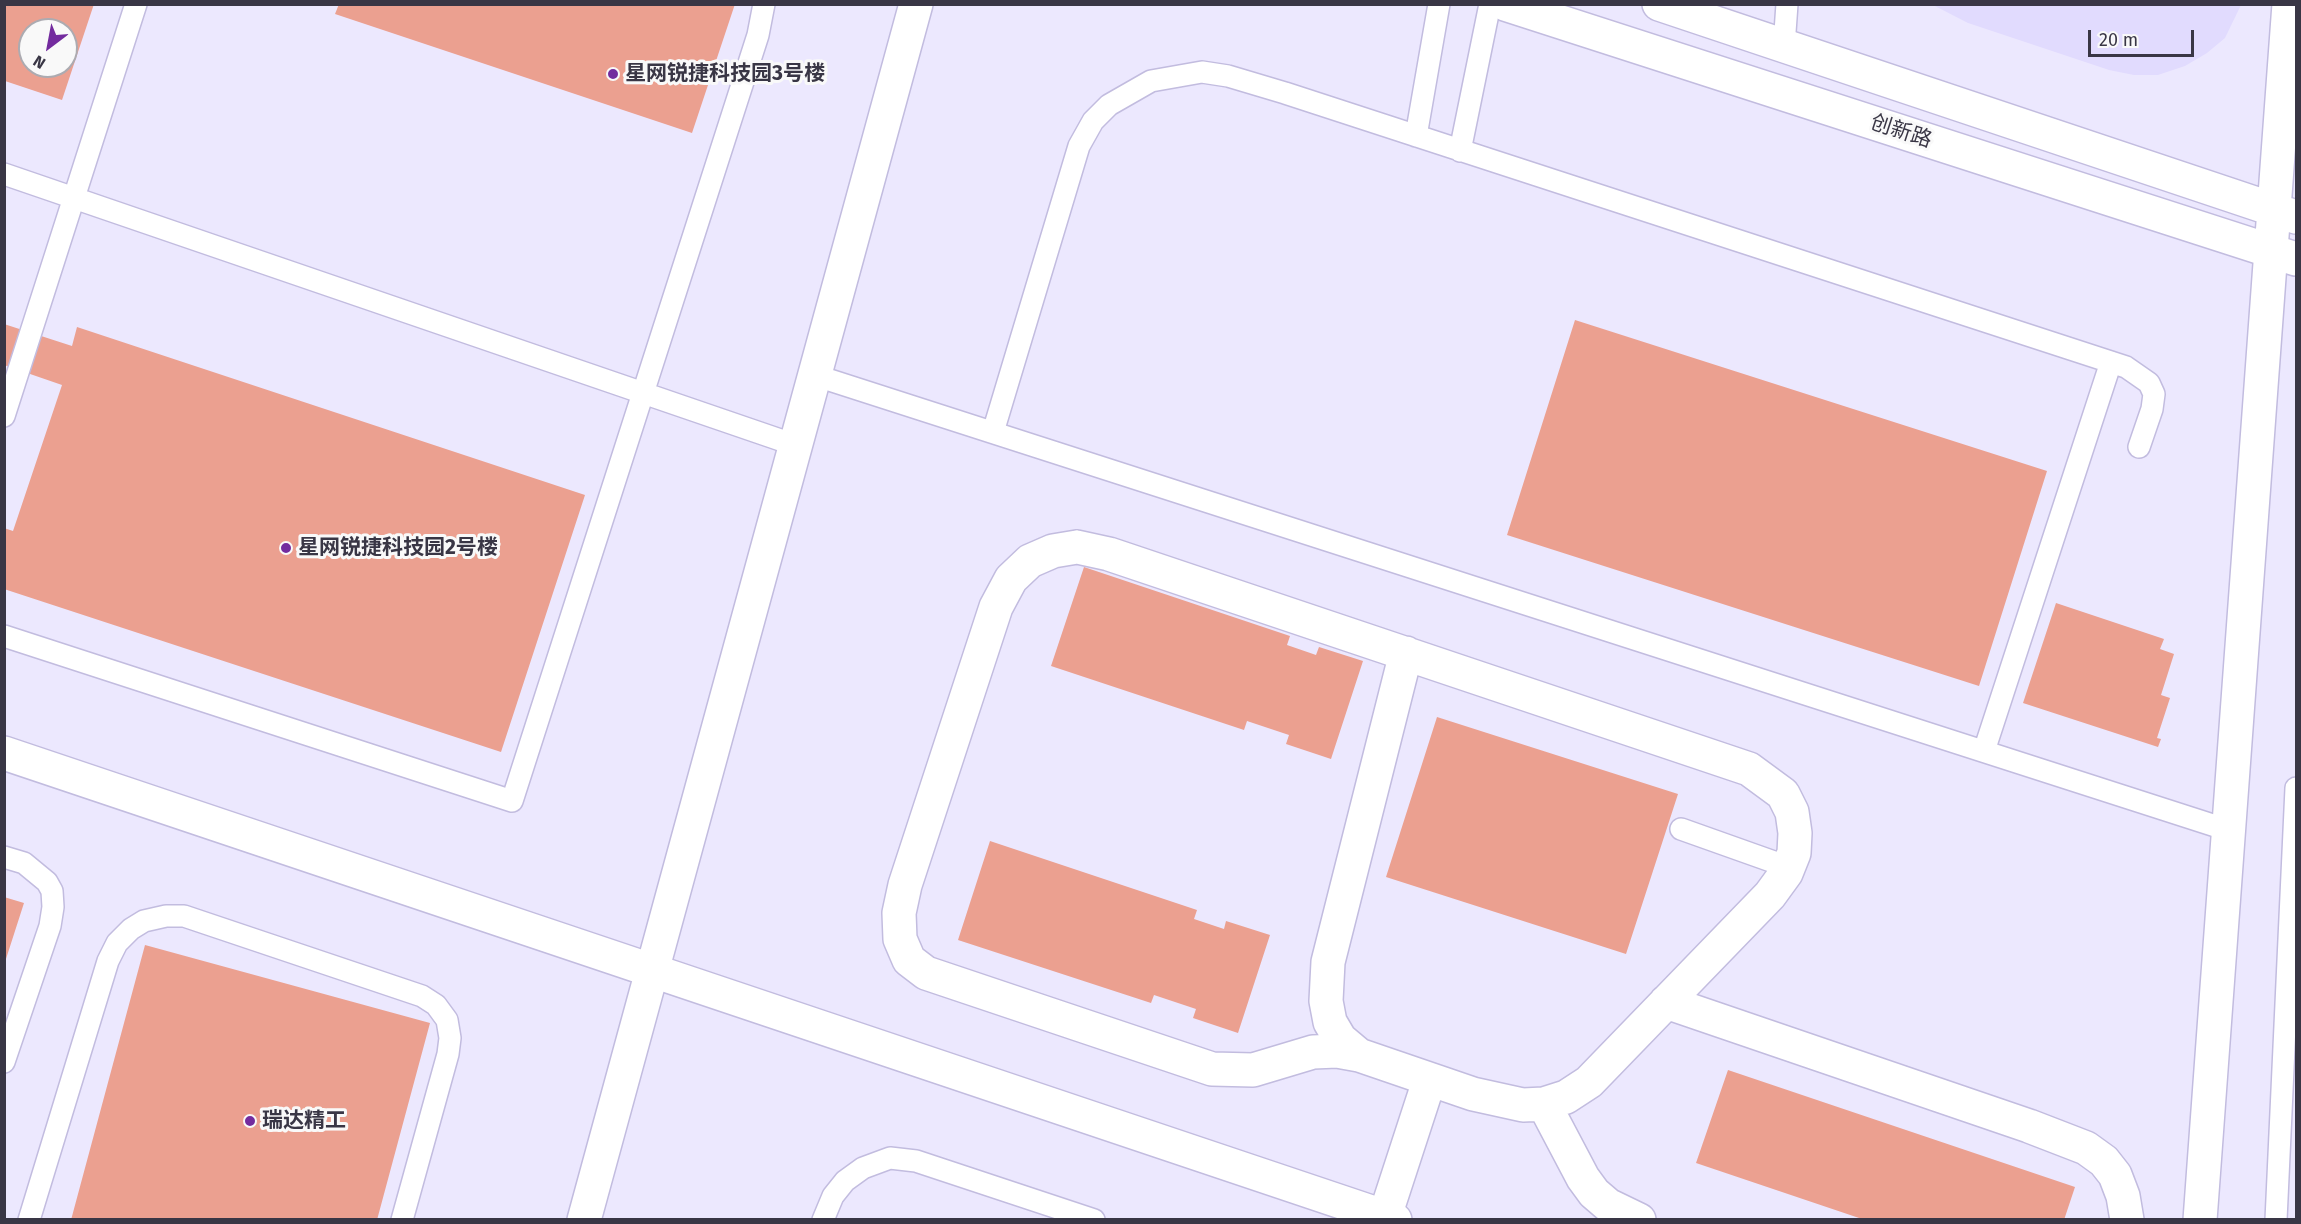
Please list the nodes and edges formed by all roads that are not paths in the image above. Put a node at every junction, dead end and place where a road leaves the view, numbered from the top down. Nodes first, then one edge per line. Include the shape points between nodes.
1 (136, 4) edge
2 (764, 4) edge
3 (916, 4) edge
4 (1439, 4) edge
5 (1490, 4) edge
6 (1505, 4) edge
7 (1659, 4) edge
8 (1787, 4) edge
9 (2289, 4) edge
10 (1784, 46) junction
11 (1416, 136) junction
12 (1460, 151) junction
13 (4, 174) edge
14 (74, 198) junction
15 (2285, 213) edge
16 (2283, 255) edge
17 (2111, 362) junction
18 (814, 375) junction
19 (644, 393) junction
20 (4, 416) edge
21 (993, 432) junction
22 (795, 445) junction
23 (2139, 447) dead end
24 (4, 636) edge
25 (1406, 653) junction
26 (1984, 752) junction
27 (4, 753) edge
28 (2296, 788) edge
29 (1681, 829) dead end
30 (2228, 830) junction
31 (4, 857) edge
32 (1788, 867) junction
33 (2294, 874) edge
34 (651, 970) junction
35 (1666, 1002) junction
36 (1359, 1055) junction
37 (4, 1062) edge
38 (1429, 1081) junction
39 (2290, 1085) edge
40 (1545, 1104) junction
41 (2288, 1177) edge
42 (1381, 1217) edge
43 (29, 1220) edge
44 (402, 1220) edge
45 (584, 1220) edge
46 (823, 1220) edge
47 (1094, 1220) edge
48 (1639, 1220) edge
49 (2127, 1220) edge
50 (2200, 1220) edge
51 (2276, 1220) edge

1 - 14 lane
2 - 19 lane via 758,35
3 - 18 street
4 - 11 lane
5 - 12 lane
6 - 16 street, 创新路
7 - 10 street
8 - 10 lane
9 - 15 street
10 - 15 street
11 - 12 lane
11 - 21 lane via 1228,76 1202,72 1151,81 1109,105 1093,121 1079,146
12 - 17 lane
13 - 14 lane
14 - 19 lane
14 - 20 lane
15 - 16 street
16 - 30 street
17 - 23 lane via 2138,374 2154,394
17 - 26 lane
18 - 21 lane
18 - 22 street
19 - 22 lane
19 - 24 lane via 512,801
21 - 26 lane
22 - 34 street
25 - 32 street via 1749,769 1782,794 1792,812 1794,853
25 - 36 street via 1328,963 1326,1001 1330,1022 1340,1039
25 - 36 street via 1109,554 1077,547 1053,551 1030,561 1011,579 996,607 899,913 900,939 909,960 926,973 1212,1069 1253,1070 1313,1052
26 - 30 lane
27 - 34 street
28 - 33 lane
29 - 32 lane
30 - 50 street
31 - 37 lane via 24,863 47,882 53,907
32 - 35 street via 1770,895
33 - 39 lane
34 - 42 street
34 - 45 street
35 - 40 street via 1589,1082 1566,1097
35 - 49 street via 2086,1148 2115,1175
36 - 38 street
38 - 40 street via 1503,1102
38 - 42 street
39 - 41 lane
40 - 48 street via 1594,1193 1608,1205
41 - 51 lane
43 - 44 lane via 108,961 117,943 131,929 166,916 184,916 422,996 436,1005 447,1020 448,1054
46 - 47 lane via 833,1196 845,1181 863,1168 890,1158 916,1161

